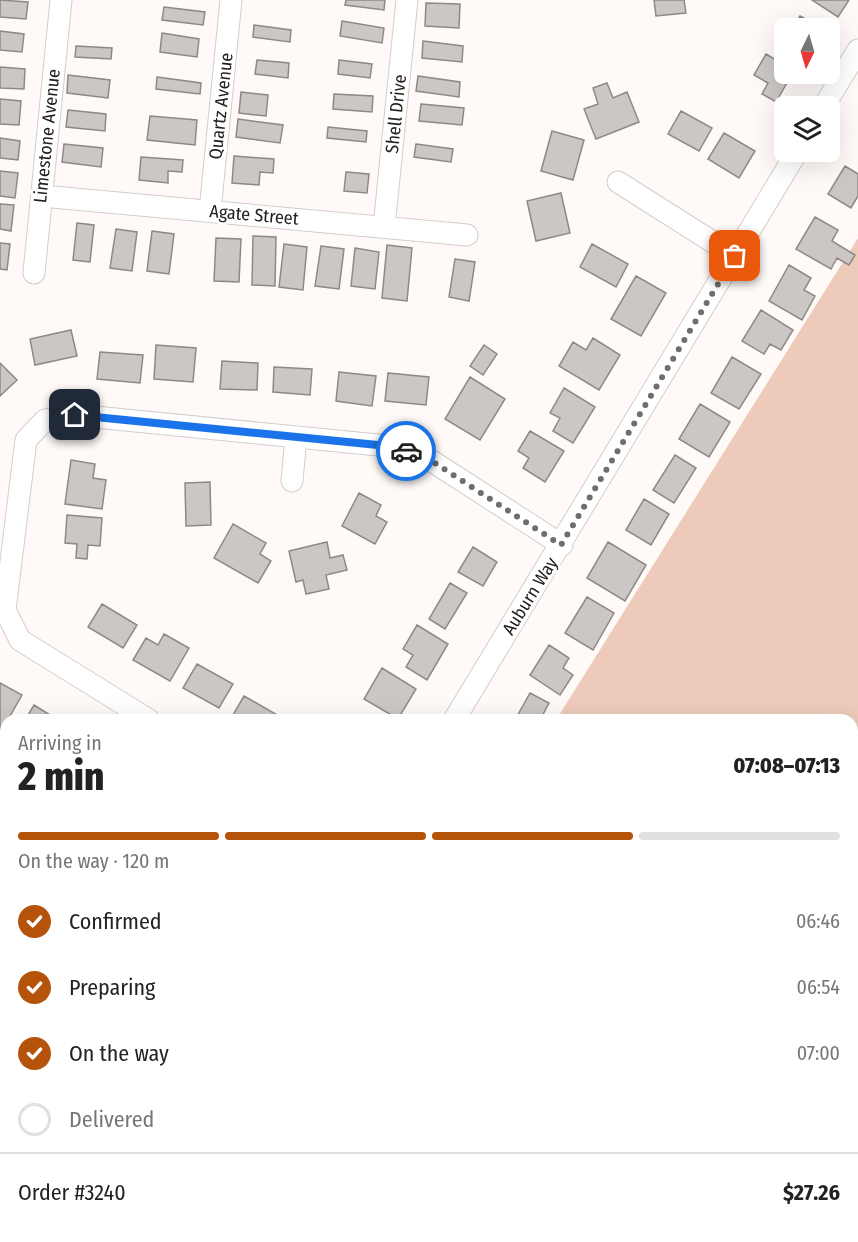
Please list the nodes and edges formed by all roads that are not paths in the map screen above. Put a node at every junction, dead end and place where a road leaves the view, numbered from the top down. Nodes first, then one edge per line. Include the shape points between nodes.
1 (61, 0) edge
2 (231, 0) edge
3 (407, 0) edge
4 (858, 50) edge
5 (830, 96) edge
6 (791, 162) edge
7 (618, 182) dead end
8 (42, 196) junction
9 (210, 211) junction
10 (384, 227) junction
11 (467, 235) dead end
12 (735, 256) junction
13 (34, 273) dead end
14 (296, 437) junction
15 (292, 481) dead end
16 (561, 545) junction
17 (139, 714) edge
18 (458, 714) edge

1 - 8 street, Limestone Avenue
2 - 9 street, Quartz Avenue
3 - 10 street, Shell Drive
4 - 5 street
6 - 12 street, Auburn Way
7 - 12 street
8 - 9 street, Agate Street
8 - 13 street, Limestone Avenue
9 - 10 street, Agate Street
10 - 11 street, Agate Street
12 - 16 street, Auburn Way
14 - 15 street
14 - 16 street via 388,446 424,456
14 - 17 street via 75,415 45,420 26,440 5,610 20,640
16 - 18 street, Auburn Way

